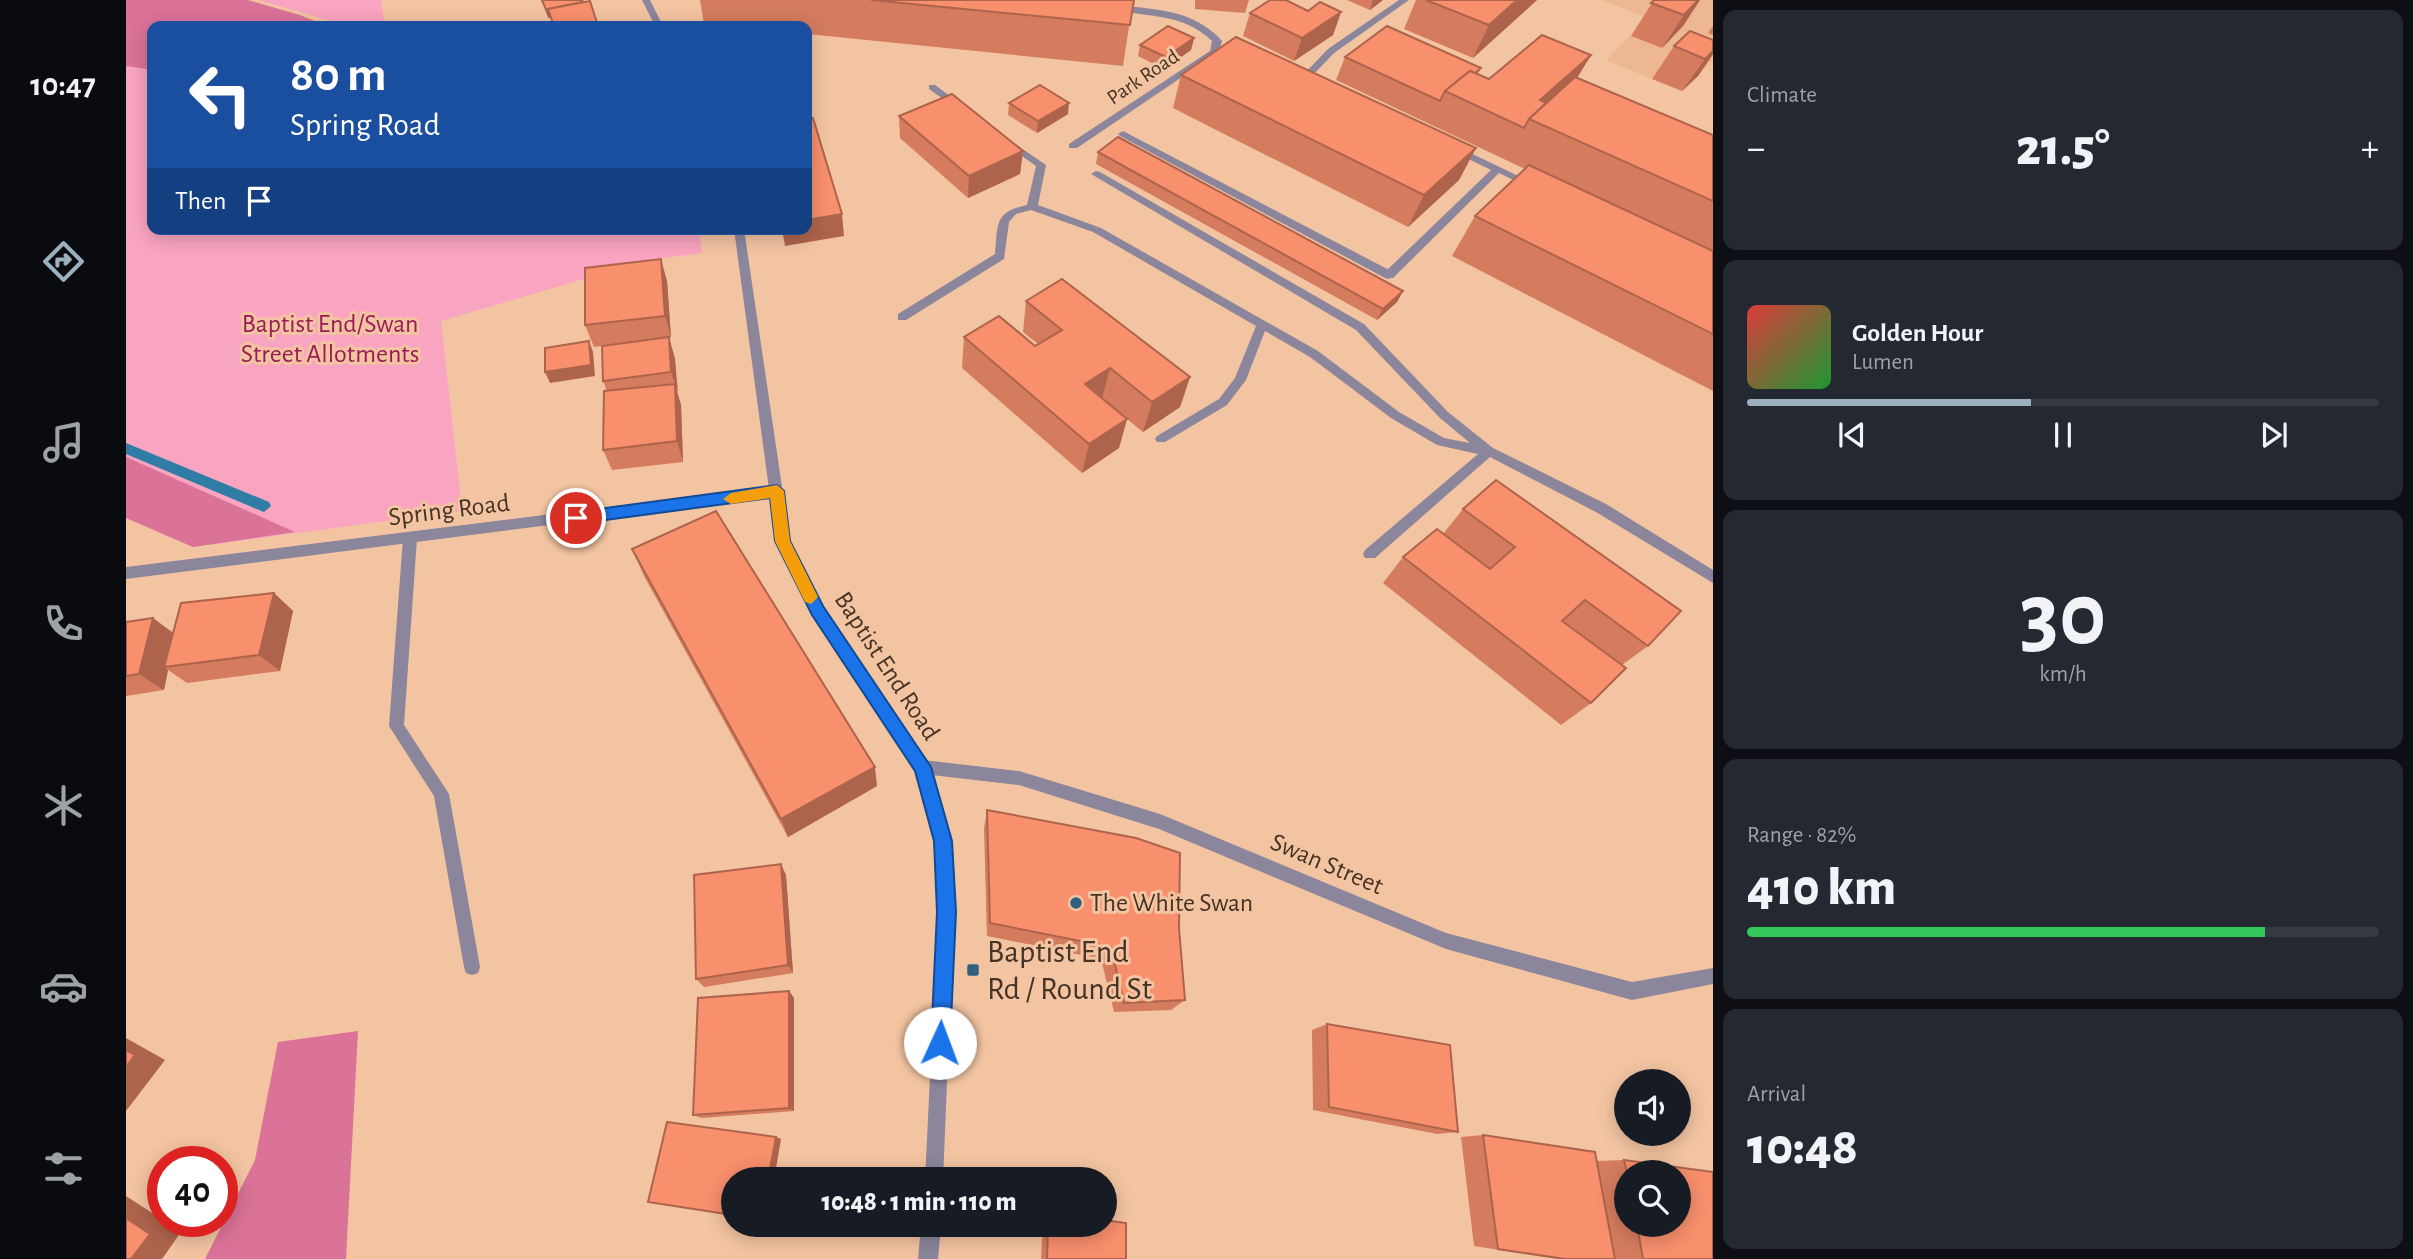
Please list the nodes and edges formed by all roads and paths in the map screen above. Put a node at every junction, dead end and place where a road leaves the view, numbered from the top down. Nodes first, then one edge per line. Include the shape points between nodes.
1 (646, 0) edge
2 (1174, 0) edge
3 (1405, 0) edge
4 (1100, 6) edge
5 (1173, 13) junction
6 (656, 21) edge
7 (932, 87) dead end
8 (1330, 88) edge
9 (965, 111) edge
10 (998, 134) edge
11 (1123, 134) dead end
12 (1073, 146) dead end
13 (1450, 146) edge
14 (1498, 169) junction
15 (1097, 174) dead end
16 (1546, 192) edge
17 (1032, 206) junction
18 (740, 235) edge
19 (902, 317) dead end
20 (1262, 325) junction
21 (1161, 439) dead end
22 (1489, 451) junction
23 (777, 491) junction
24 (410, 538) junction
25 (1370, 554) dead end
26 (126, 573) edge
27 (1713, 577) edge
28 (923, 767) junction
29 (472, 967) dead end
30 (1713, 976) edge
31 (935, 1167) edge
32 (930, 1237) edge
33 (928, 1259) edge

1 - 6 street
2 - 5 street, Park Road
3 - 8 street via 1331,51 1306,77
4 - 5 street, Park Road
5 - 12 street, Park Road via 1207,29 1217,41 1214,52
7 - 9 street
10 - 17 street via 1041,165
11 - 14 street via 1388,275
13 - 14 street
14 - 16 street
15 - 22 street via 1360,327 1444,415
17 - 19 street via 1013,211 1004,221 1000,256
17 - 20 street via 1097,230
18 - 23 street, Baptist End Road
20 - 21 street via 1240,380 1223,402
20 - 22 street via 1314,354 1395,415 1441,442
22 - 25 street
22 - 27 street via 1601,508
23 - 24 street, Spring Road
23 - 28 street, Baptist End Road via 783,541 817,611
24 - 26 street, Spring Road
24 - 29 street via 396,726 441,794
28 - 30 street, Swan Street via 1019,778 1160,822 1446,941 1632,991
28 - 31 street, Baptist End Road via 943,841 946,912
32 - 33 street

